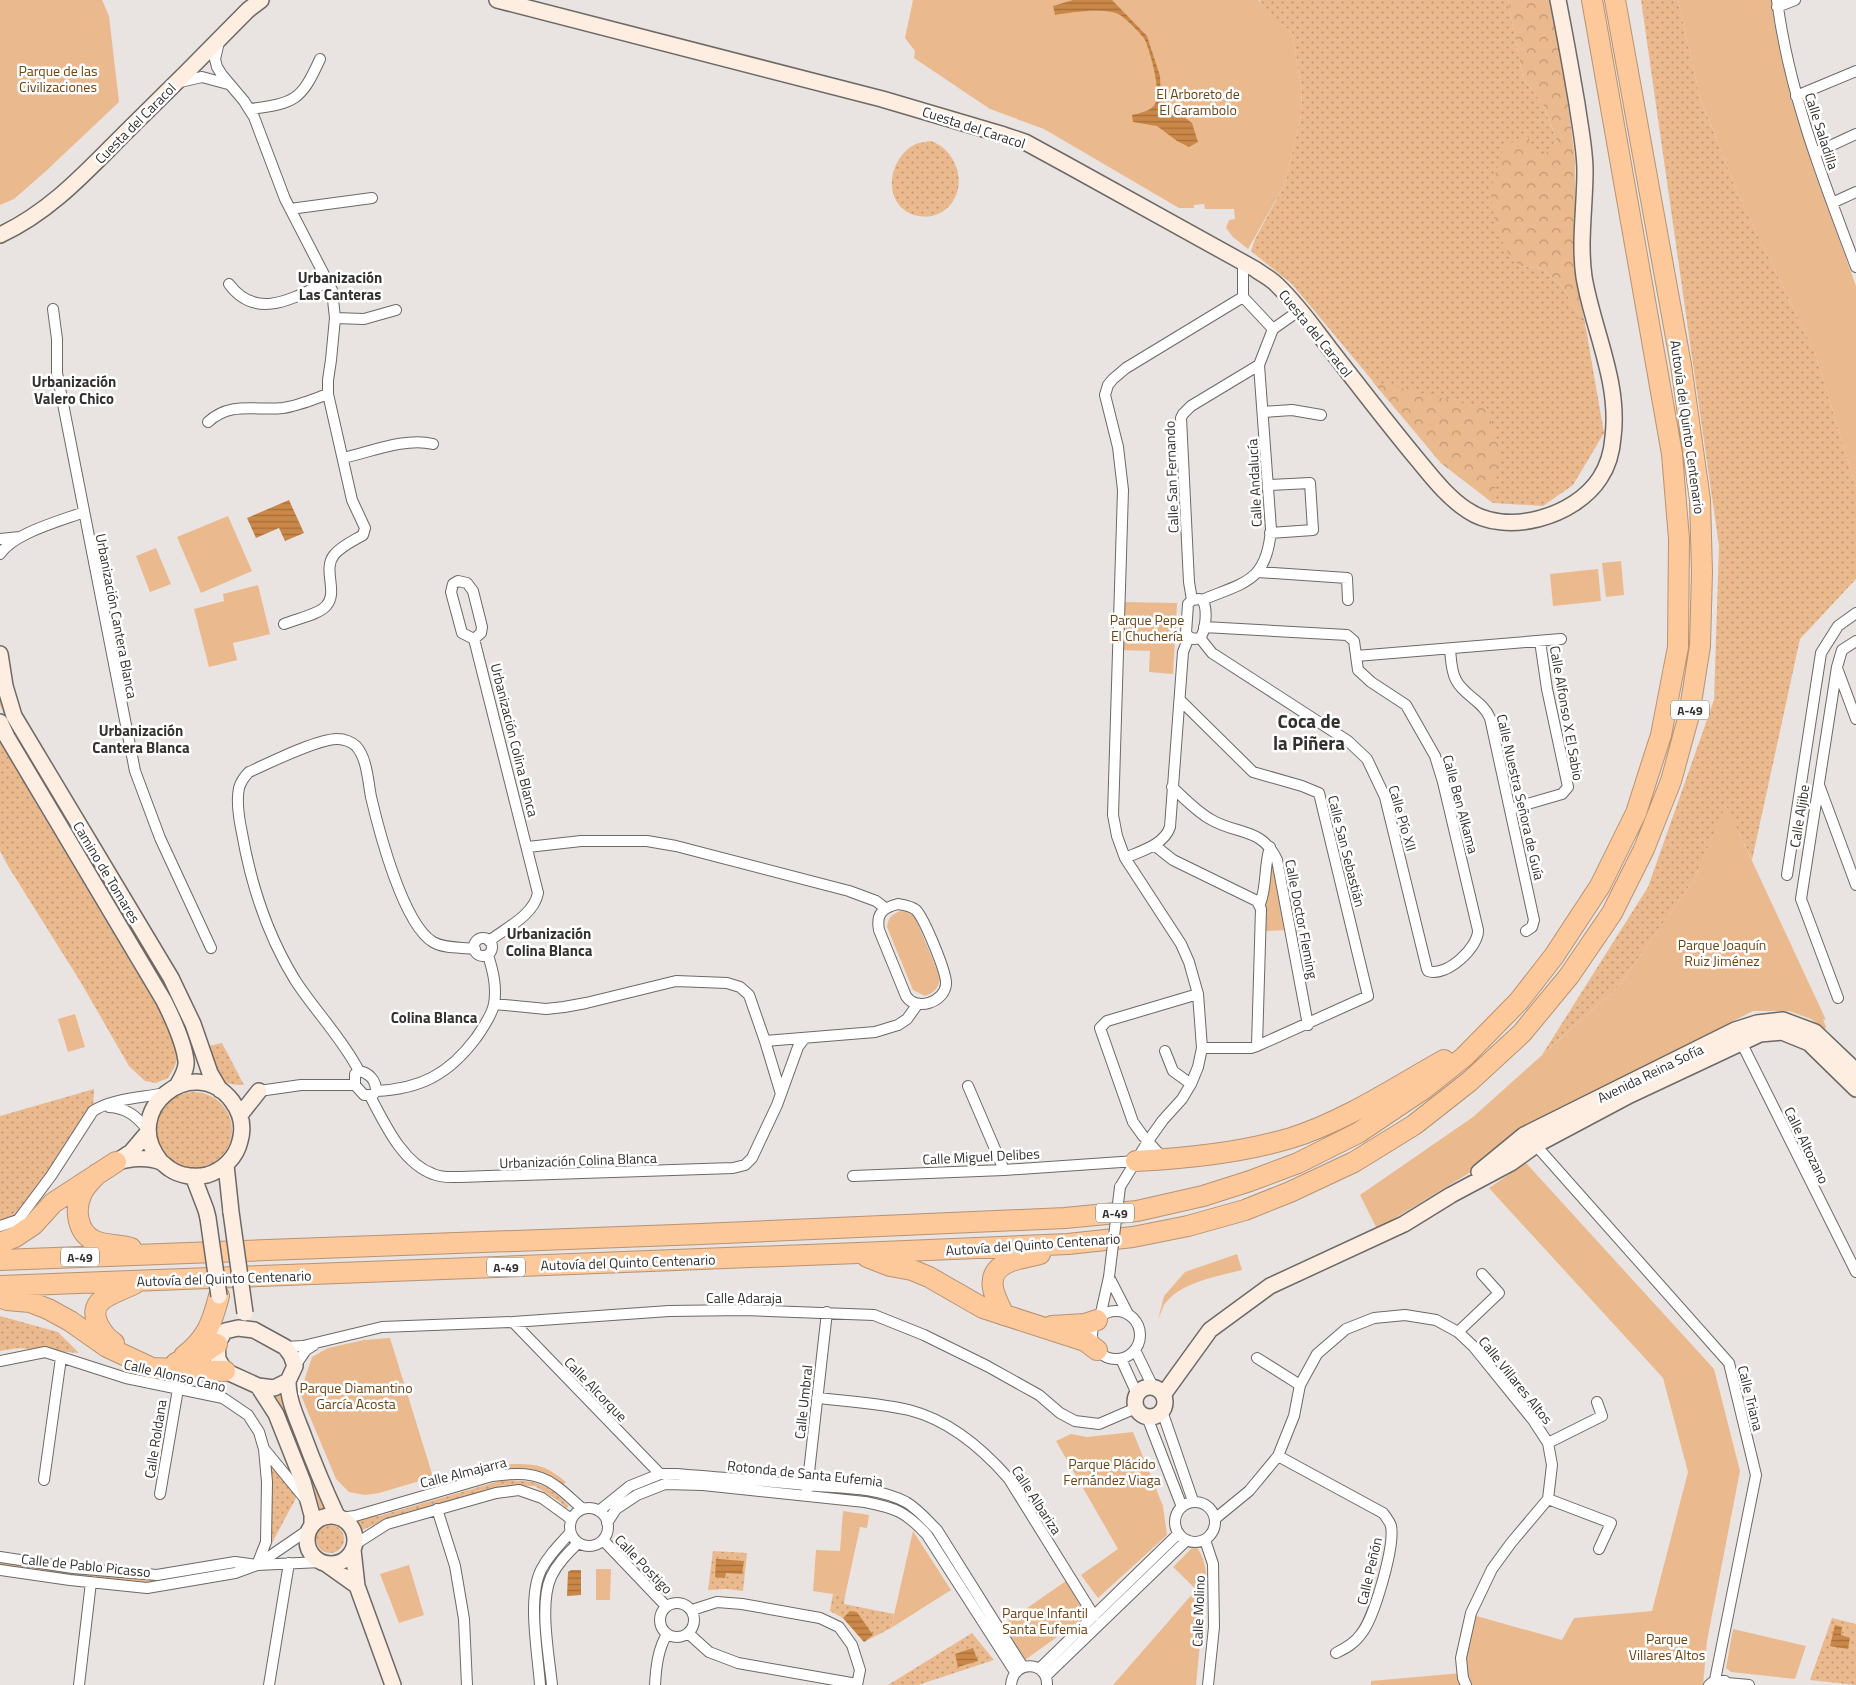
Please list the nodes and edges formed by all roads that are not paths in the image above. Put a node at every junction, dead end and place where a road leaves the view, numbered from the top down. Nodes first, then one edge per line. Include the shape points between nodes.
1 (246, 0) edge
2 (261, 0) edge
3 (497, 0) edge
4 (1558, 0) edge
5 (1592, 0) edge
6 (1615, 0) edge
7 (1795, 0) edge
8 (1777, 3) edge
9 (220, 39) junction
10 (320, 59) dead end
11 (1856, 71) edge
12 (176, 83) junction
13 (232, 86) junction
14 (1796, 96) junction
15 (250, 109) junction
16 (1856, 134) edge
17 (1814, 153) junction
18 (1856, 192) edge
19 (372, 198) dead end
20 (1832, 203) junction
21 (290, 209) junction
22 (0, 225) edge
23 (0, 235) edge
24 (1243, 263) junction
25 (1856, 267) edge
26 (329, 281) junction
27 (229, 284) dead end
28 (1243, 297) junction
29 (53, 310) dead end
30 (396, 310) dead end
31 (1300, 310) junction
32 (335, 318) junction
33 (1273, 329) junction
34 (1260, 365) junction
35 (328, 394) junction
36 (1263, 412) junction
37 (1321, 415) dead end
38 (208, 422) dead end
39 (433, 444) dead end
40 (343, 458) junction
41 (1268, 485) junction
42 (84, 512) junction
43 (1270, 533) junction
44 (21, 537) junction
45 (0, 539) edge
46 (0, 554) edge
47 (1258, 572) junction
48 (1197, 600) junction
49 (1348, 600) dead end
50 (1856, 613) edge
51 (284, 624) dead end
52 (1204, 626) junction
53 (1188, 637) junction
54 (1200, 638) junction
55 (474, 639) junction
56 (1561, 639) dead end
57 (1540, 641) junction
58 (1856, 641) edge
59 (1450, 649) junction
60 (0, 654) edge
61 (1356, 656) junction
62 (1837, 667) junction
63 (1180, 700) junction
64 (1856, 719) edge
65 (0, 722) edge
66 (1818, 784) junction
67 (1172, 787) junction
68 (1510, 809) junction
69 (1154, 845) junction
70 (528, 847) junction
71 (1270, 847) junction
72 (1125, 858) junction
73 (1787, 875) dead end
74 (1856, 885) edge
75 (1260, 904) junction
76 (885, 908) junction
77 (1478, 930) joint
78 (1526, 931) dead end
79 (489, 941) junction
80 (210, 948) dead end
81 (474, 949) junction
82 (488, 955) junction
83 (1198, 994) junction
84 (1838, 998) dead end
85 (494, 1004) junction
86 (918, 1005) junction
87 (1308, 1025) junction
88 (1738, 1036) junction
89 (1482, 1038) junction
90 (804, 1039) junction
91 (765, 1041) junction
92 (1257, 1046) junction
93 (1202, 1048) junction
94 (1165, 1051) dead end
95 (358, 1071) junction
96 (1856, 1072) edge
97 (1192, 1084) junction
98 (355, 1085) junction
99 (968, 1086) dead end
100 (1856, 1089) edge
101 (171, 1090) junction
102 (259, 1091) junction
103 (373, 1093) junction
104 (224, 1094) junction
105 (781, 1094) junction
106 (101, 1106) junction
107 (240, 1115) junction
108 (148, 1130) junction
109 (1530, 1140) junction
110 (1148, 1141) junction
111 (1164, 1159) junction
112 (1136, 1161) junction
113 (116, 1162) junction
114 (161, 1162) junction
115 (1110, 1163) junction
116 (226, 1164) junction
117 (1004, 1170) junction
118 (97, 1174) junction
119 (193, 1176) junction
120 (853, 1176) dead end
121 (1120, 1186) junction
122 (0, 1226) edge
123 (0, 1243) edge
124 (1068, 1244) junction
125 (160, 1254) junction
126 (858, 1254) junction
127 (0, 1260) edge
128 (1856, 1272) edge
129 (1482, 1274) dead end
130 (1109, 1277) junction
131 (141, 1281) junction
132 (0, 1286) edge
133 (219, 1296) junction
134 (0, 1297) edge
135 (827, 1312) junction
136 (1128, 1314) junction
137 (1004, 1315) junction
138 (1099, 1319) junction
139 (513, 1322) junction
140 (1043, 1327) junction
141 (254, 1330) junction
142 (1458, 1332) junction
143 (221, 1338) junction
144 (322, 1340) junction
145 (285, 1346) junction
146 (1097, 1350) junction
147 (1135, 1350) junction
148 (62, 1358) junction
149 (1257, 1358) dead end
150 (1120, 1359) junction
151 (0, 1361) edge
152 (175, 1363) junction
153 (295, 1366) junction
154 (225, 1371) junction
155 (288, 1381) junction
156 (1300, 1385) junction
157 (258, 1386) junction
158 (178, 1389) junction
159 (1158, 1391) junction
160 (817, 1398) junction
161 (1597, 1402) dead end
162 (1140, 1406) junction
163 (1162, 1411) junction
164 (1548, 1443) junction
165 (264, 1449) junction
166 (1278, 1456) junction
167 (660, 1474) junction
168 (44, 1480) dead end
169 (808, 1485) junction
170 (160, 1494) dead end
171 (807, 1496) junction
172 (1548, 1499) junction
173 (1194, 1501) junction
174 (309, 1504) junction
175 (1182, 1507) junction
176 (436, 1509) junction
177 (583, 1509) junction
178 (599, 1511) junction
179 (339, 1517) junction
180 (1216, 1518) junction
181 (570, 1520) junction
182 (607, 1523) junction
183 (310, 1527) junction
184 (570, 1533) junction
185 (1183, 1537) junction
186 (603, 1540) junction
187 (1205, 1540) junction
188 (578, 1544) junction
189 (354, 1547) junction
190 (1599, 1548) dead end
191 (0, 1557) edge
192 (324, 1563) junction
193 (289, 1564) junction
194 (257, 1565) junction
195 (0, 1570) edge
196 (91, 1582) junction
197 (357, 1586) junction
198 (666, 1606) junction
199 (692, 1610) junction
200 (1094, 1616) junction
201 (688, 1633) junction
202 (667, 1634) junction
203 (1336, 1653) dead end
204 (1019, 1669) junction
205 (1044, 1676) edge
206 (1712, 1683) edge
207 (857, 1684) edge
208 (1727, 1684) edge
209 (79, 1685) edge
210 (269, 1685) edge
211 (393, 1685) edge
212 (468, 1685) edge
213 (540, 1685) edge
214 (552, 1685) edge
215 (655, 1685) edge
216 (1011, 1685) edge
217 (1208, 1685) edge
218 (1466, 1685) edge
219 (1748, 1685) edge

1 - 22 street, Cuesta del Caracol via 60,185 28,210
2 - 9 street, Cuesta del Caracol
3 - 24 street, Cuesta del Caracol via 913,107 1011,137
4 - 31 street, Cuesta del Caracol via 1585,169 1584,277 1613,396 1613,439 1609,459 1599,479 1568,507 1546,517 1499,522 1468,511 1451,497 1398,436
5 - 89 highway, Autovía del Quinto Centenario / A-49 via 1672,454 1679,539 1678,647 1661,735 1636,812 1600,886 1554,956 1518,1001
6 - 124 highway, Autovía del Quinto Centenario / A-49 via 1681,366 1700,500 1700,646 1691,706 1671,781 1644,849 1612,913 1570,976 1522,1033 1470,1081 1414,1125 1354,1162 1245,1210 1134,1237
7 - 8 street
8 - 14 street, Calle Saladilla
9 - 12 street, Cuesta del Caracol
9 - 13 street via 216,51 217,67
10 - 15 street via 304,90 294,99
11 - 14 street
12 - 13 street via 202,77
12 - 23 street, Cuesta del Caracol via 47,208
13 - 15 street
14 - 17 street, Calle Saladilla
15 - 21 street
16 - 17 street
17 - 20 street, Calle Saladilla
18 - 20 street
19 - 21 street
20 - 25 street, Calle Saladilla
21 - 26 street
24 - 28 street
24 - 31 street, Cuesta del Caracol via 1277,285
26 - 27 street via 271,304 251,303 239,296
26 - 32 street
28 - 33 street
28 - 72 street via 1126,368 1108,385 1105,395 1118,446 1123,490 1112,807
29 - 42 street via 57,373
30 - 32 street via 364,319
31 - 33 street
32 - 35 street
33 - 34 street, Calle Andalucía
34 - 36 street, Calle Andalucía
34 - 48 street, Calle San Fernando via 1191,406 1181,418 1189,582
35 - 38 street via 290,407 230,410
35 - 40 street
36 - 37 street via 1292,410
36 - 41 street, Calle Andalucía
39 - 40 street via 410,442
40 - 51 street via 352,500 365,528 363,536 338,550 330,562 331,594 326,606
41 - 43 street, Calle Andalucía
41 - 43 street via 1310,483 1313,530
42 - 44 street
42 - 80 street, Urbanización Cantera Blanca via 135,771 160,838
43 - 47 street, Calle Andalucía via 1266,560
44 - 45 street
44 - 46 street
47 - 48 street via 1245,582
47 - 49 street via 1347,578
48 - 52 street, Calle San Fernando via 1206,605
48 - 53 street via 1188,604
50 - 73 street via 1838,626 1821,653
52 - 54 street, Calle San Fernando
52 - 61 street, Calle Ben Alkama via 1345,634 1354,641
53 - 54 street
53 - 63 street
54 - 77 street, Calle Pío XII via 1212,653 1348,740 1367,759 1385,797 1428,971 1440,972 1450,968 1475,945
55 - 55 street, Urbanización Colina Blanca via 465,636 460,628 450,592 458,581 467,583 473,591 482,627
55 - 70 street, Urbanización Colina Blanca
56 - 57 street
57 - 59 street
57 - 68 street, Calle Alfonso X El Sabio via 1546,689 1568,787 1562,794
58 - 62 street, Calle Aljibe via 1842,650
59 - 61 street
59 - 68 street, Calle Nuestra Señora de Guía via 1456,681 1484,706 1490,718
60 - 104 street, Camino de Tomares via 14,716 171,978 193,1024 210,1074
61 - 77 street, Calle Ben Alkama via 1362,675 1406,705 1435,756
62 - 64 street
62 - 66 street, Calle Aljibe
63 - 67 street
63 - 87 street, Calle San Sebastián via 1253,772 1319,794 1368,996
65 - 101 street, Camino de Tomares via 164,1001 186,1062 183,1075
66 - 74 street
66 - 84 street, Calle Aljibe via 1801,899
67 - 69 street via 1168,832
67 - 71 street, Calle Doctor Fleming via 1208,818 1257,837
68 - 78 street, Calle Nuestra Señora de Guía via 1534,920
69 - 72 street
69 - 75 street via 1169,857
70 - 76 street via 600,840 659,843 849,891 870,898
70 - 79 street, Urbanización Colina Blanca via 537,901 532,909
71 - 75 street
71 - 87 street, Calle Doctor Fleming via 1277,860
72 - 83 street via 1185,953
75 - 92 street
76 - 86 street via 878,916 879,930 906,996
76 - 86 street via 904,904 915,909 923,920 944,972 947,985 941,996
79 - 81 street via 481,939
79 - 82 street via 492,949
81 - 82 street via 482,956
81 - 95 street via 442,946 432,941 412,916 395,879 364,763 356,746 338,739 324,741 249,772 242,778 238,801 244,847 270,933 295,980
82 - 85 street via 494,980
83 - 93 street
83 - 110 street via 1106,1022 1100,1028 1133,1122
85 - 91 street via 564,1007 676,980 727,983 740,987 749,995
85 - 103 street via 476,1038 445,1070 412,1087
86 - 90 street via 898,1025 887,1029
87 - 92 street
88 - 96 street, Avenida Reina Sofía via 1757,1023 1782,1020 1815,1032
88 - 100 street, Avenida Reina Sofía via 1782,1032 1809,1043
88 - 109 street, Avenida Reina Sofía via 1630,1095
88 - 128 street, Calle Altozano
89 - 111 highway via 1381,1097 1291,1138 1228,1152
89 - 125 highway, Autovía del Quinto Centenario / A-49 via 1425,1088 1350,1137 1298,1163 1250,1181 1137,1211 1065,1218 711,1234
90 - 91 street
90 - 105 street, Urbanización Colina Blanca via 792,1059
91 - 105 street
92 - 93 street
93 - 97 street
94 - 97 street via 1173,1071
95 - 98 street
95 - 103 street via 374,1081
97 - 110 street
98 - 102 street via 301,1085
98 - 103 street via 364,1095
99 - 117 street
101 - 104 street via 196,1083 208,1085
101 - 106 street
101 - 108 street via 154,1107
102 - 104 street
102 - 107 street
103 - 105 street, Urbanización Colina Blanca via 391,1135 413,1161 433,1174 460,1177 741,1167 752,1158
104 - 107 street
106 - 108 street via 122,1108
106 - 122 street via 93,1111 18,1220
107 - 116 street via 241,1138 236,1152
108 - 113 street via 131,1152
108 - 114 street via 152,1148
109 - 159 street, Avenida Reina Sofía via 1511,1163 1404,1224 1270,1286 1210,1330
109 - 206 street, Calle Triana via 1729,1363 1756,1474
110 - 111 street
110 - 112 street
111 - 112 highway
112 - 115 street, Calle Miguel Delibes
112 - 121 street
113 - 114 street via 136,1158
113 - 118 highway
114 - 119 street via 176,1172
115 - 117 street, Calle Miguel Delibes
115 - 121 street via 1119,1169
116 - 119 street via 205,1175
116 - 141 street, bridge via 245,1313
117 - 120 street, Calle Miguel Delibes
118 - 123 highway via 53,1204 27,1229
118 - 125 highway via 82,1191 78,1205 77,1218 82,1229 95,1241
119 - 133 street, bridge via 208,1218
121 - 130 street, bridge
124 - 126 highway, Autovía del Quinto Centenario / A-49
124 - 137 highway via 1010,1262 997,1270 992,1282
125 - 127 highway, Autovía del Quinto Centenario / A-49
126 - 131 highway, Autovía del Quinto Centenario / A-49
126 - 137 highway via 930,1277 983,1308
129 - 142 street via 1499,1293
130 - 136 street
130 - 138 street
131 - 132 highway, Autovía del Quinto Centenario / A-49
131 - 152 highway via 101,1300 96,1310 96,1323 105,1338 128,1352 154,1363
133 - 143 street
133 - 152 highway via 211,1326 194,1348
134 - 154 highway via 48,1309 107,1347 152,1368
135 - 139 street, Calle Adaraja via 669,1311
135 - 160 street, Calle Umbral
135 - 162 street, Calle Adaraja via 874,1315 924,1335 1039,1395 1075,1421 1099,1424
136 - 138 street via 1114,1311
136 - 147 street via 1140,1331
137 - 140 highway
138 - 140 highway via 1085,1324
138 - 146 street via 1092,1335
139 - 144 street, Calle Adaraja via 382,1327
139 - 167 street, Calle Alcorque
140 - 146 highway via 1085,1341
141 - 143 street via 238,1328
141 - 145 street
142 - 156 street, Calle Villares Altos via 1436,1320 1405,1315 1374,1318 1346,1329 1317,1354
142 - 164 street, Calle Villares Altos via 1533,1420
143 - 152 highway via 202,1354
143 - 154 street via 218,1360
144 - 145 street, Calle Adaraja via 303,1346
144 - 153 street via 306,1350
145 - 153 street
146 - 150 street via 1105,1357
147 - 150 street
147 - 159 street
148 - 151 street, Calle Alonso Cano via 44,1352
148 - 158 street, Calle Alonso Cano via 126,1378
148 - 168 street
149 - 156 street
150 - 162 street
153 - 155 street
154 - 157 street
155 - 157 street via 274,1388
155 - 179 street via 293,1410
156 - 166 street, Calle Villares Altos via 1294,1416
157 - 174 street via 276,1414
158 - 165 street, Calle Alonso Cano via 224,1398 240,1409 259,1432
158 - 170 street, Calle Roldana
159 - 162 street via 1142,1389
159 - 163 street via 1165,1402
160 - 169 street, Calle Umbral
160 - 200 street, Calle Albariza via 910,1410 965,1438 993,1460
161 - 164 street via 1602,1416
162 - 163 street via 1152,1417
162 - 175 street
163 - 173 street
164 - 172 street, Calle Villares Altos via 1552,1465
165 - 174 street
165 - 194 street, Calle Alonso Cano via 266,1542
166 - 180 street, Calle Villares Altos via 1248,1491
166 - 203 street, Calle Peñón via 1384,1513 1391,1525 1392,1540 1374,1613 1362,1634
167 - 169 street, Rotonda de Santa Eufemia
167 - 178 street, Rotonda de Santa Eufemia via 630,1486
169 - 171 street, Calle Umbral
169 - 204 street, Rotonda de Santa Eufemia via 886,1494 920,1513 937,1530
171 - 182 street, Rotonda de Santa Eufemia via 665,1484 636,1495 616,1509
171 - 204 street, Rotonda de Santa Eufemia via 891,1507 911,1518 927,1535
172 - 190 street via 1611,1523
172 - 218 street via 1510,1543 1492,1570 1471,1613 1461,1658 1462,1678
173 - 175 street
173 - 180 street via 1204,1503
174 - 183 street
175 - 185 street via 1176,1515 1175,1524
176 - 181 street, Calle Almajarra via 519,1490 542,1498
176 - 189 street, Calle Almajarra via 387,1524
176 - 212 street via 455,1566 464,1619
177 - 178 street
177 - 179 street, Calle Almajarra via 556,1486 538,1477 515,1473 492,1476 355,1516
177 - 181 street
178 - 182 street
179 - 183 street via 321,1518
179 - 189 street via 352,1529
180 - 187 street via 1215,1528
181 - 184 street
182 - 186 street, Rotonda de Santa Eufemia via 607,1534
183 - 192 street via 309,1552
183 - 194 street, Calle de Pablo Picasso
184 - 188 street
184 - 213 street via 540,1571 535,1589
185 - 187 street via 1199,1542
185 - 200 street
185 - 205 street
186 - 188 street via 586,1547
186 - 198 street, Calle Postigo
187 - 217 street, Calle Molino via 1213,1564 1214,1627
188 - 214 street via 559,1563 547,1590 545,1607
189 - 192 street via 342,1561
189 - 197 street
191 - 194 street, Calle de Pablo Picasso via 73,1568 157,1575 235,1562
192 - 193 street, Calle de Pablo Picasso
192 - 197 street
193 - 194 street, Calle de Pablo Picasso
193 - 210 street
194 - 196 street, Calle de Pablo Picasso via 235,1573 146,1588
195 - 196 street, Calle de Pablo Picasso
196 - 209 street
197 - 211 street
198 - 199 street via 676,1602
198 - 202 street via 660,1614 660,1624
199 - 201 street via 695,1616
199 - 207 street via 718,1602 820,1618 838,1627 852,1645 860,1670
200 - 205 street
201 - 202 street via 683,1636
201 - 207 street via 709,1652 738,1663
202 - 215 street via 662,1642
204 - 205 street
204 - 216 street via 1011,1677
206 - 208 street
208 - 219 street

